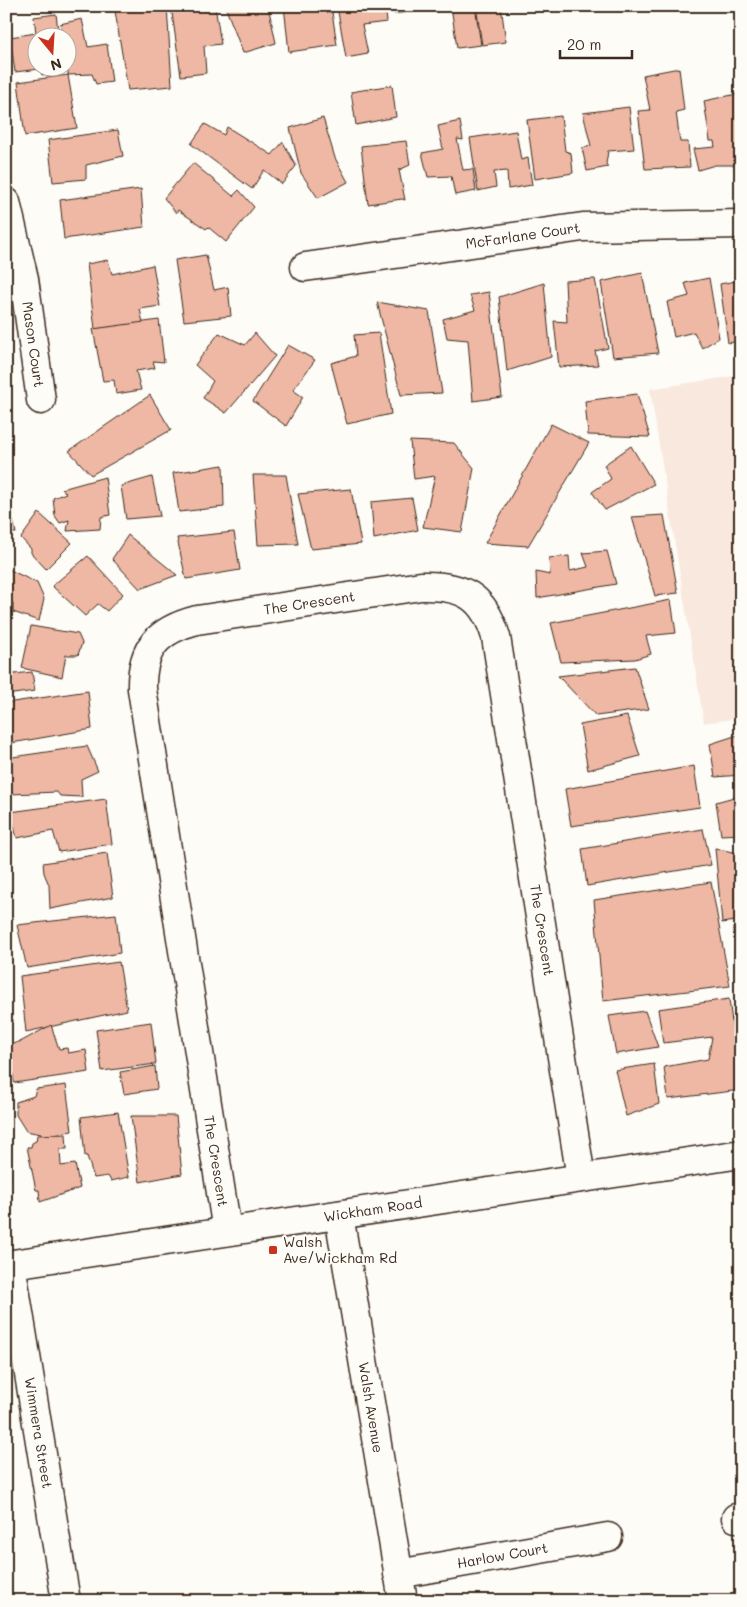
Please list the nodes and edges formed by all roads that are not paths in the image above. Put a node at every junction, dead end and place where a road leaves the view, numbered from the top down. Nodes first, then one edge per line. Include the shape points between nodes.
1 (6, 202) edge
2 (741, 224) edge
3 (305, 267) dead end
4 (42, 400) dead end
5 (741, 1154) edge
6 (581, 1178) junction
7 (339, 1215) junction
8 (227, 1231) junction
9 (9, 1265) edge
10 (608, 1537) dead end
11 (398, 1574) junction
12 (66, 1601) edge
13 (403, 1601) edge

1 - 4 street, Mason Court via 24,279
2 - 3 street, McFarlane Court via 583,227
5 - 6 street, Wickham Road
6 - 7 street, Wickham Road
6 - 8 street, The Crescent via 496,637 492,623 475,599 446,587 421,586 181,624 158,639 144,661 142,689
7 - 8 street, Wickham Road
7 - 11 street, Walsh Avenue
8 - 9 street, Wickham Road
9 - 12 street, Wimmera Street
10 - 11 street, Harlow Court
11 - 13 street, Walsh Avenue

